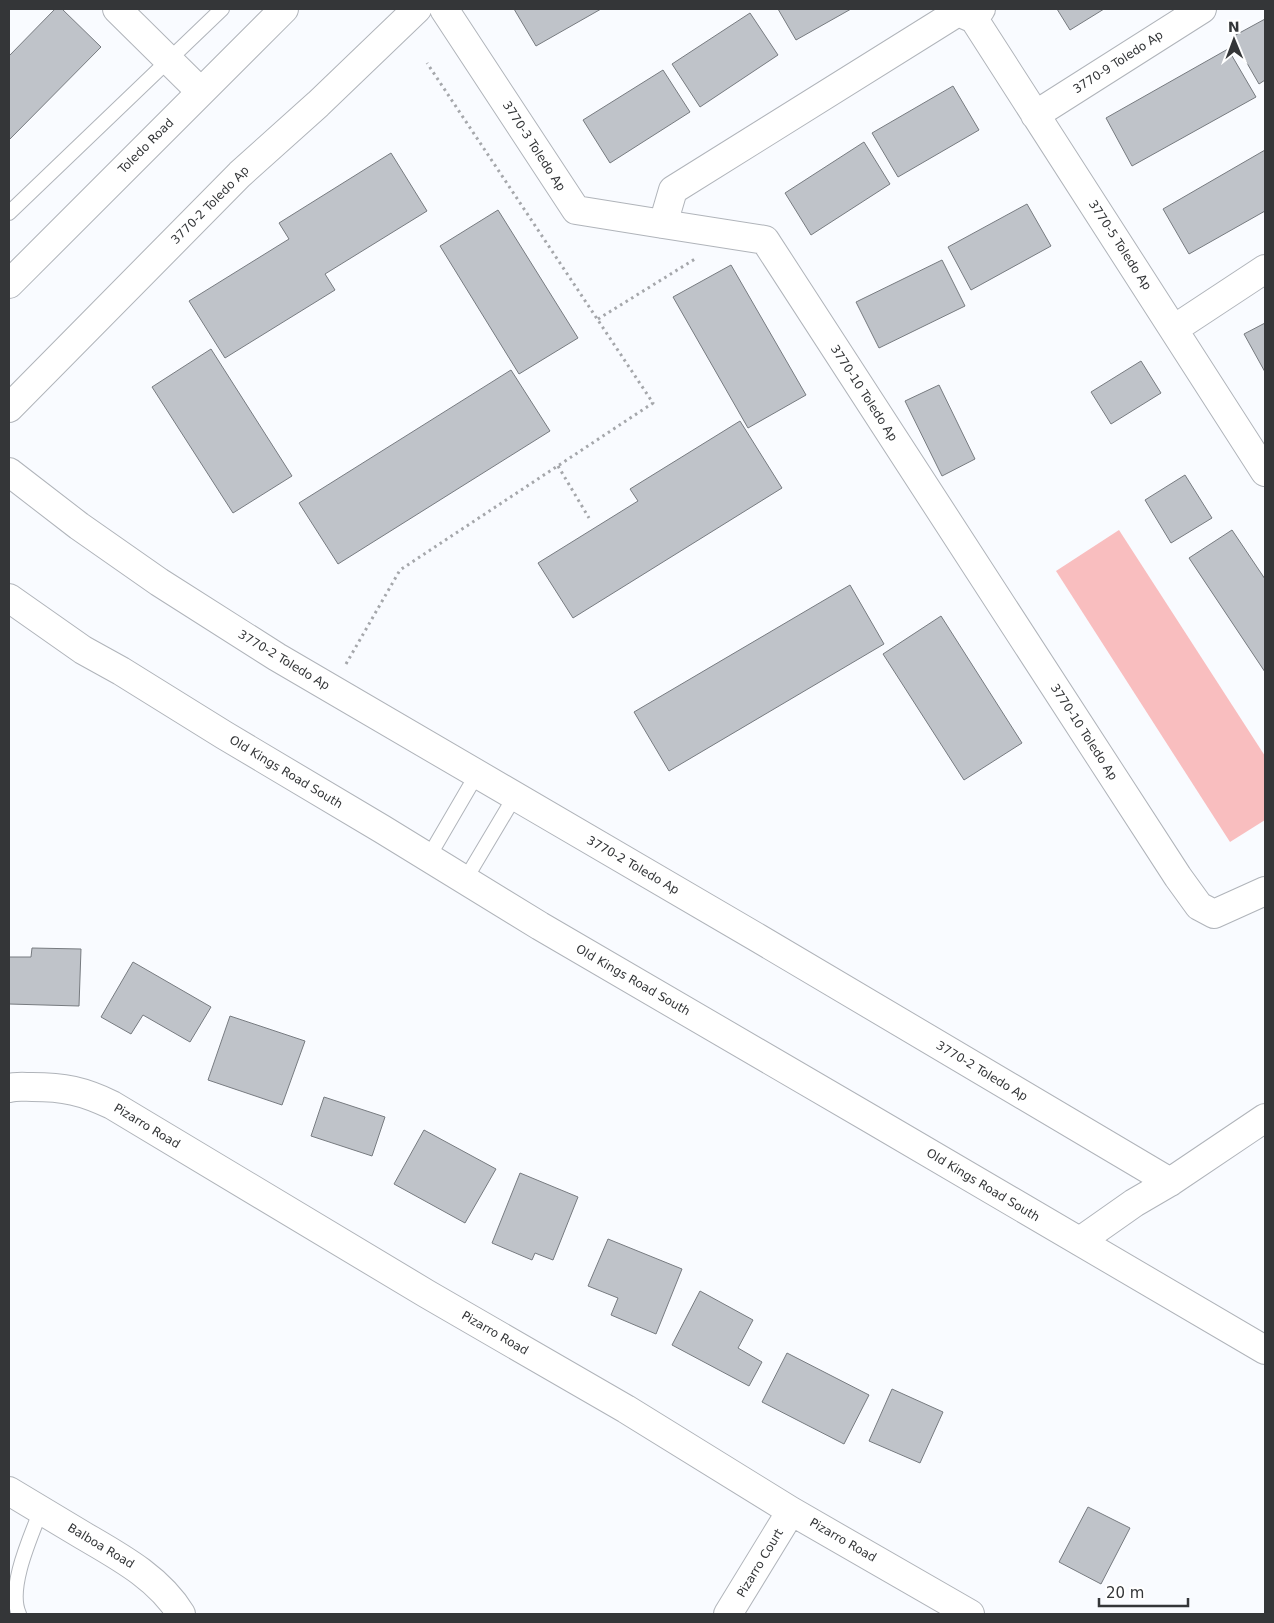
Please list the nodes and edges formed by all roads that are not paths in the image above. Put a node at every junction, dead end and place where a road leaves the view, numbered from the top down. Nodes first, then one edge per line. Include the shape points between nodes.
1 (117, 9) edge
2 (222, 9) edge
3 (284, 9) edge
4 (417, 9) edge
5 (444, 9) edge
6 (1202, 9) edge
7 (978, 14) edge
8 (168, 61) junction
9 (200, 91) junction
10 (1035, 115) junction
11 (9, 213) edge
12 (663, 224) junction
13 (1265, 269) edge
14 (9, 284) edge
15 (1174, 329) junction
16 (9, 408) edge
17 (9, 472) edge
18 (1265, 472) edge
19 (9, 598) edge
20 (477, 774) junction
21 (515, 796) junction
22 (428, 858) junction
23 (465, 880) junction
24 (1265, 891) edge
25 (9, 1088) edge
26 (1265, 1118) edge
27 (1170, 1182) junction
28 (1080, 1241) junction
29 (1265, 1350) edge
30 (9, 1491) edge
31 (40, 1510) junction
32 (792, 1511) junction
33 (19, 1614) edge
34 (181, 1614) edge
35 (728, 1614) edge
36 (970, 1614) edge

1 - 8 street
2 - 8 lane
3 - 9 street, Toledo Road
4 - 16 street, 3770-2 Toledo Ap via 240,174
5 - 12 street, 3770-3 Toledo Ap via 576,210
6 - 10 street, 3770-9 Toledo Ap
7 - 10 street, 3770-5 Toledo Ap
7 - 12 street via 958,12 673,190
8 - 9 street
8 - 11 lane
9 - 14 street, Toledo Road
10 - 15 street, 3770-5 Toledo Ap
12 - 24 street, 3770-10 Toledo Ap via 765,240 1199,906 1214,914
13 - 15 street
15 - 18 street, 3770-5 Toledo Ap
17 - 20 street, 3770-2 Toledo Ap via 159,582 277,657
19 - 22 street, Old Kings Road South via 83,650
20 - 21 street, 3770-2 Toledo Ap
20 - 22 lane
21 - 23 lane
21 - 27 street, 3770-2 Toledo Ap
22 - 23 street, Old Kings Road South
23 - 28 street, Old Kings Road South
25 - 32 street, Pizarro Road via 72,1089 112,1105
26 - 27 street
27 - 28 street
28 - 29 street, Old Kings Road South
30 - 31 street, Balboa Road
31 - 33 lane via 22,1559 15,1606
31 - 34 street, Balboa Road via 133,1565 161,1588
32 - 35 street, Pizarro Court
32 - 36 street, Pizarro Road

